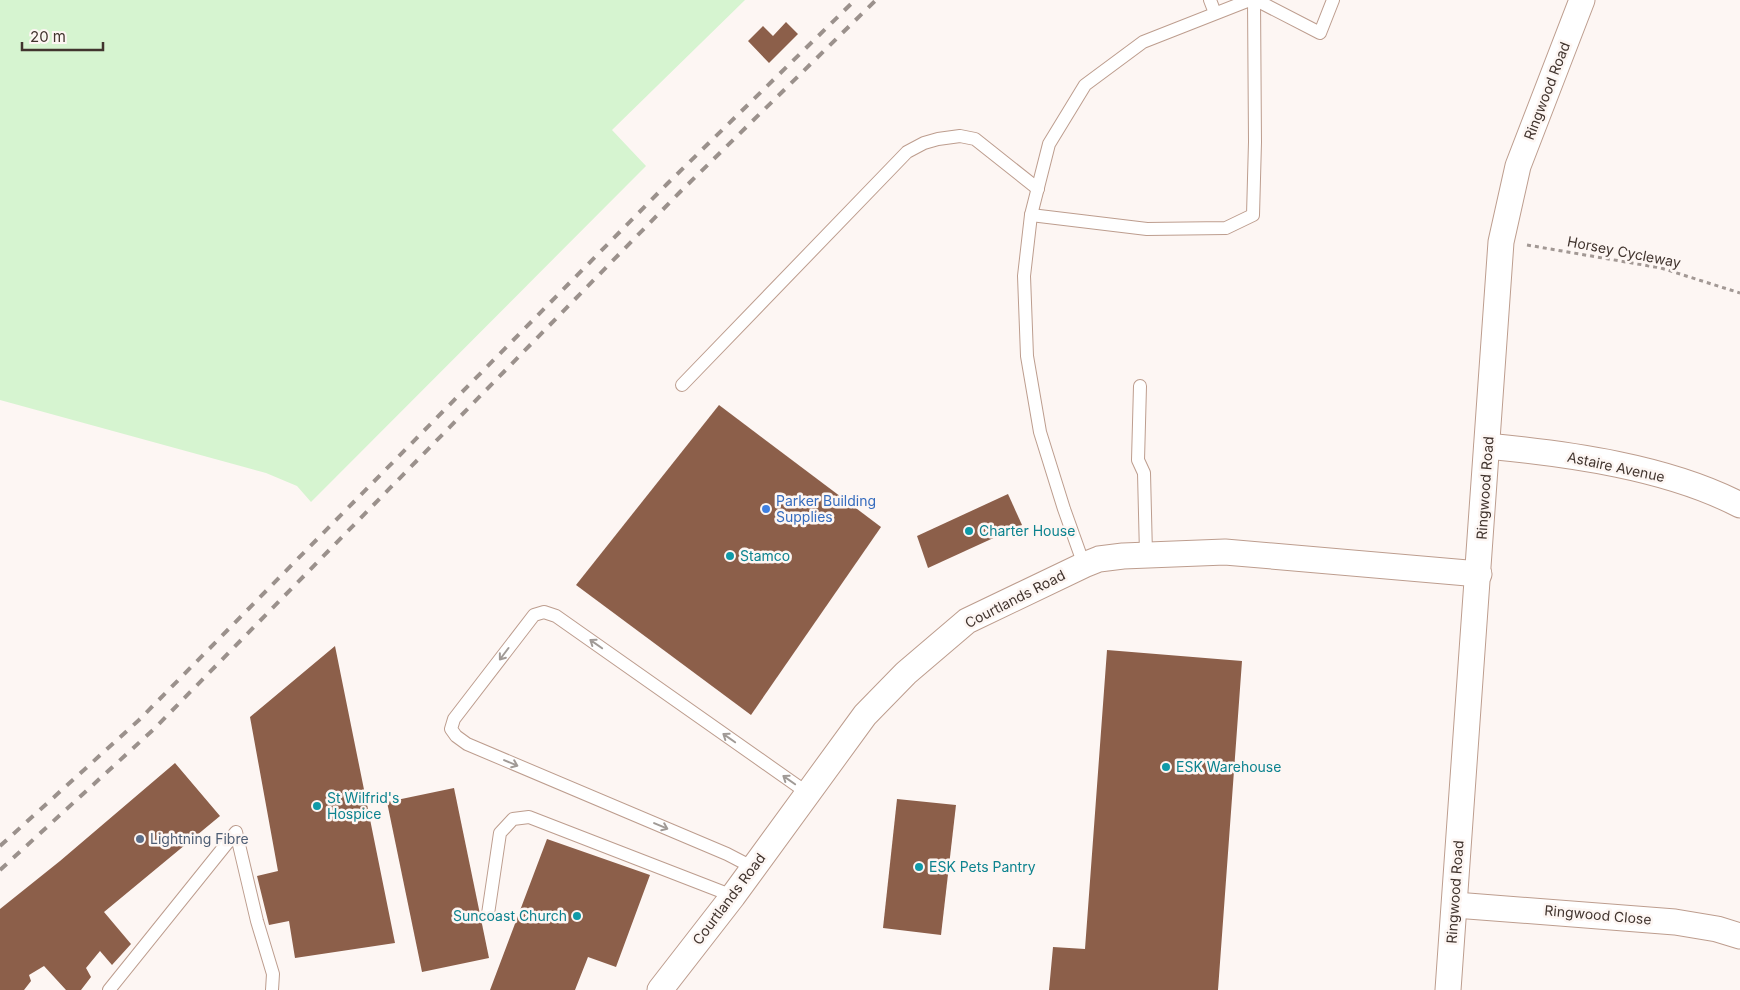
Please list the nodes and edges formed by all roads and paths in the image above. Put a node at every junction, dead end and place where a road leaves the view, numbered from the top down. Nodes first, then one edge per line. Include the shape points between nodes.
1 (1210, 0) edge
2 (1250, 0) edge
3 (1255, 0) edge
4 (1333, 0) edge
5 (1582, 0) edge
6 (1216, 14) junction
7 (1038, 188) junction
8 (1031, 214) junction
9 (1501, 242) junction
10 (1740, 293) edge
11 (682, 385) dead end
12 (1140, 386) dead end
13 (1488, 446) junction
14 (1740, 505) edge
15 (1146, 554) junction
16 (1084, 565) junction
17 (1479, 574) junction
18 (809, 794) junction
19 (754, 868) junction
20 (733, 896) junction
21 (1455, 905) junction
22 (488, 914) dead end
23 (1740, 936) edge
24 (109, 990) edge
25 (272, 990) edge
26 (660, 990) edge
27 (1448, 990) edge

1 - 6 lane
2 - 6 lane
3 - 4 lane via 1320,33
3 - 8 lane via 1253,215 1226,228 1147,229
5 - 9 street, Ringwood Road via 1518,166
6 - 7 lane via 1143,42 1085,85 1049,144
7 - 8 lane
7 - 11 lane via 975,139 960,136 924,143 907,152
8 - 16 lane via 1024,276 1027,356 1040,432
9 - 10 path, Horsey Cycleway via 1661,268
9 - 13 street, Ringwood Road
12 - 15 lane via 1138,460 1144,473
13 - 14 street, Astaire Avenue via 1607,462 1664,476
13 - 17 street, Ringwood Road
15 - 16 street, Courtlands Road via 1099,559
15 - 17 street, Courtlands Road via 1225,552
16 - 18 street, Courtlands Road via 967,621 906,673 866,715
17 - 21 street, Ringwood Road
18 - 19 street, Courtlands Road
18 -> 19 lane via 556,616 544,612 534,615 454,719 451,729 467,744
19 - 20 street, Courtlands Road
20 - 22 lane via 529,817 513,819 500,833
20 - 26 street, Courtlands Road
21 - 23 street, Ringwood Close via 1675,922
21 - 27 street, Ringwood Road
24 - 25 lane via 236,832 273,974

